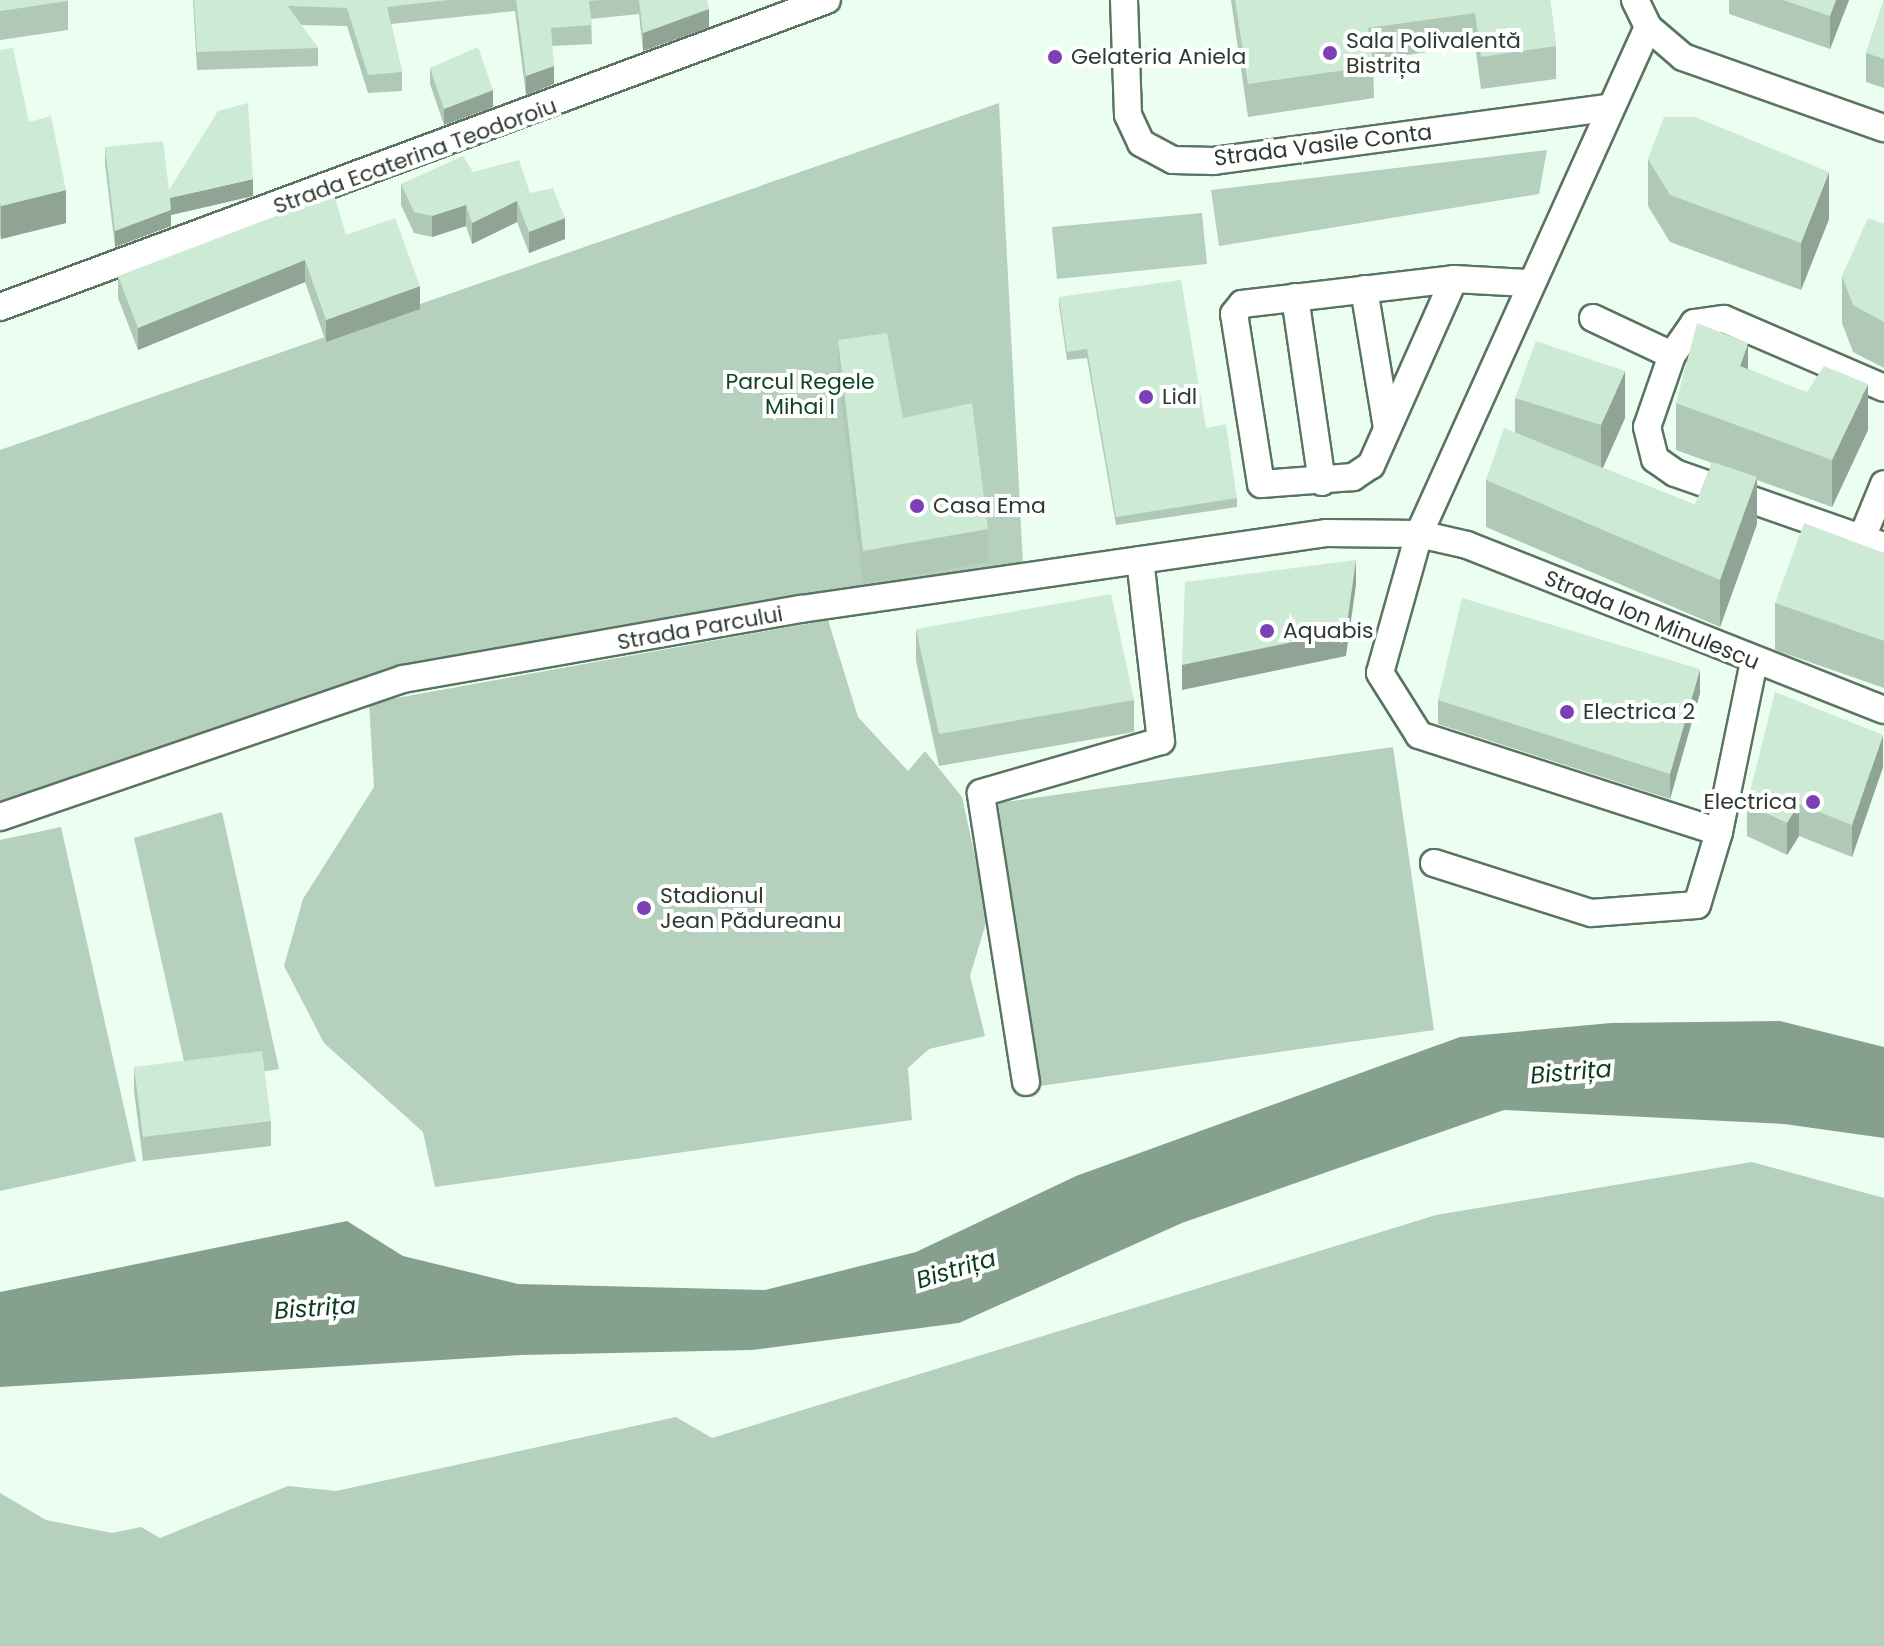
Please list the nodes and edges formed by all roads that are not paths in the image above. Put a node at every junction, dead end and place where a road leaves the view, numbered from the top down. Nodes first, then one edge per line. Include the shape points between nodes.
1 (827, 0) edge
2 (1124, 0) edge
3 (1635, 0) edge
4 (1648, 27) junction
5 (1605, 108) junction
6 (1884, 128) edge
7 (1454, 279) junction
8 (1527, 283) junction
9 (1364, 289) junction
10 (1295, 297) junction
11 (0, 307) edge
12 (1593, 318) dead end
13 (1672, 355) junction
14 (1884, 388) edge
15 (1387, 428) junction
16 (1322, 482) junction
17 (1884, 484) edge
18 (1419, 534) junction
19 (1873, 542) edge
20 (1140, 560) junction
21 (1754, 662) junction
22 (1884, 710) edge
23 (0, 817) edge
24 (1719, 832) junction
25 (1434, 863) dead end
26 (1026, 1082) dead end

1 - 11 street, Strada Ecaterina Teodoroiu
2 - 5 street, Strada Vasile Conta via 1128,115 1141,143 1173,160 1214,161
3 - 4 street
4 - 5 street
4 - 6 street via 1683,57
5 - 8 street
7 - 8 street
7 - 9 street
7 - 15 street
8 - 18 street
9 - 10 street
9 - 15 street
10 - 16 street
10 - 16 street via 1253,301 1234,314 1258,479 1271,489
12 - 13 street
13 - 14 street via 1694,323 1724,319
13 - 19 street via 1647,427 1655,459 1675,473
15 - 16 street via 1362,473
17 - 19 street
18 - 20 street, Strada Parcului via 1326,533
18 - 21 street, Strada Ion Minulescu via 1467,545
18 - 24 street via 1380,673 1419,735
20 - 23 street, Strada Parcului via 403,679
20 - 26 street via 1161,741 981,793
21 - 22 street, Strada Ion Minulescu
21 - 24 street
24 - 25 street via 1697,905 1591,913

